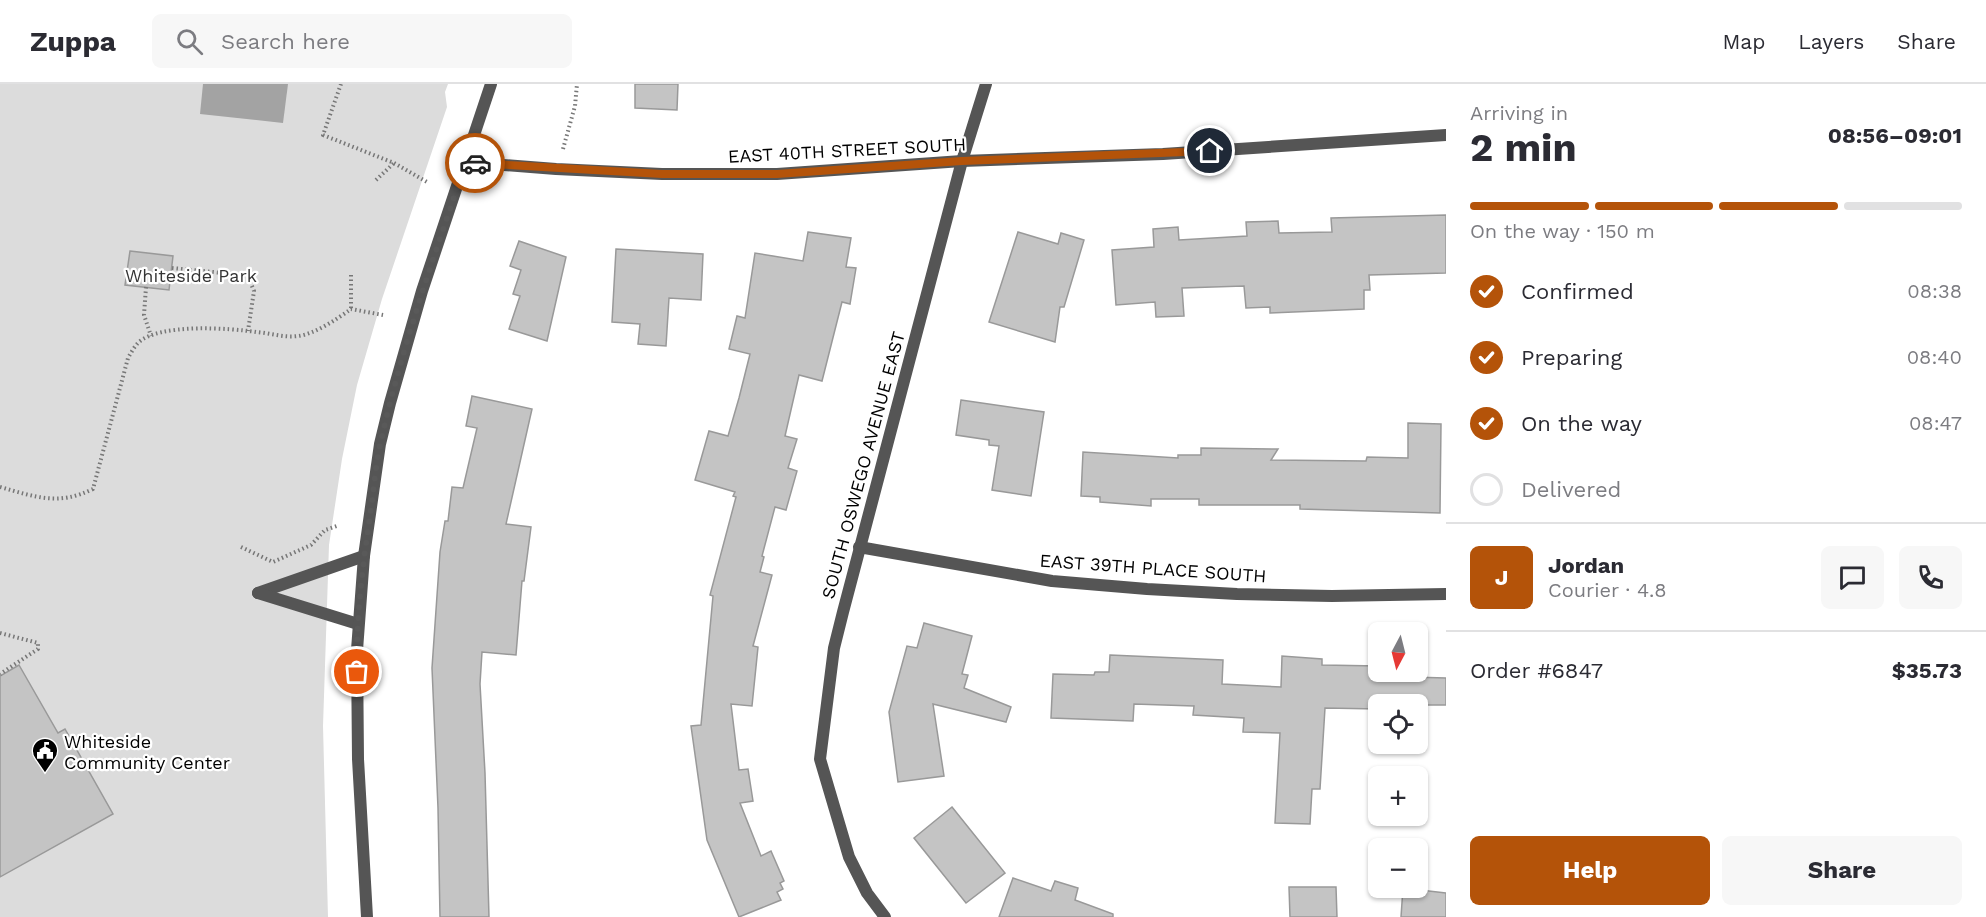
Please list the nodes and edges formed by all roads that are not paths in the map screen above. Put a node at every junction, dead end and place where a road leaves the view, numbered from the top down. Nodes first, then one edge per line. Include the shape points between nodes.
1 (491, 84) edge
2 (986, 84) edge
3 (1446, 135) edge
4 (962, 161) junction
5 (466, 162) junction
6 (859, 548) junction
7 (364, 556) junction
8 (1446, 594) edge
9 (358, 624) junction
10 (367, 917) edge
11 (885, 917) edge

1 - 5 street
2 - 4 street, SOUTH OSWEGO AVENUE EAST
3 - 4 street, EAST 40TH STREET SOUTH via 1163,154
4 - 5 street, EAST 40TH STREET SOUTH via 777,174 662,174
4 - 6 street, SOUTH OSWEGO AVENUE EAST
5 - 7 street via 422,291 390,403
6 - 8 street, EAST 39TH PLACE SOUTH via 1052,581 1147,589 1332,596
6 - 11 street, SOUTH OSWEGO AVENUE EAST via 834,648 820,759 849,857 867,893
7 - 9 street
7 - 9 street via 258,593
9 - 10 street via 358,759

